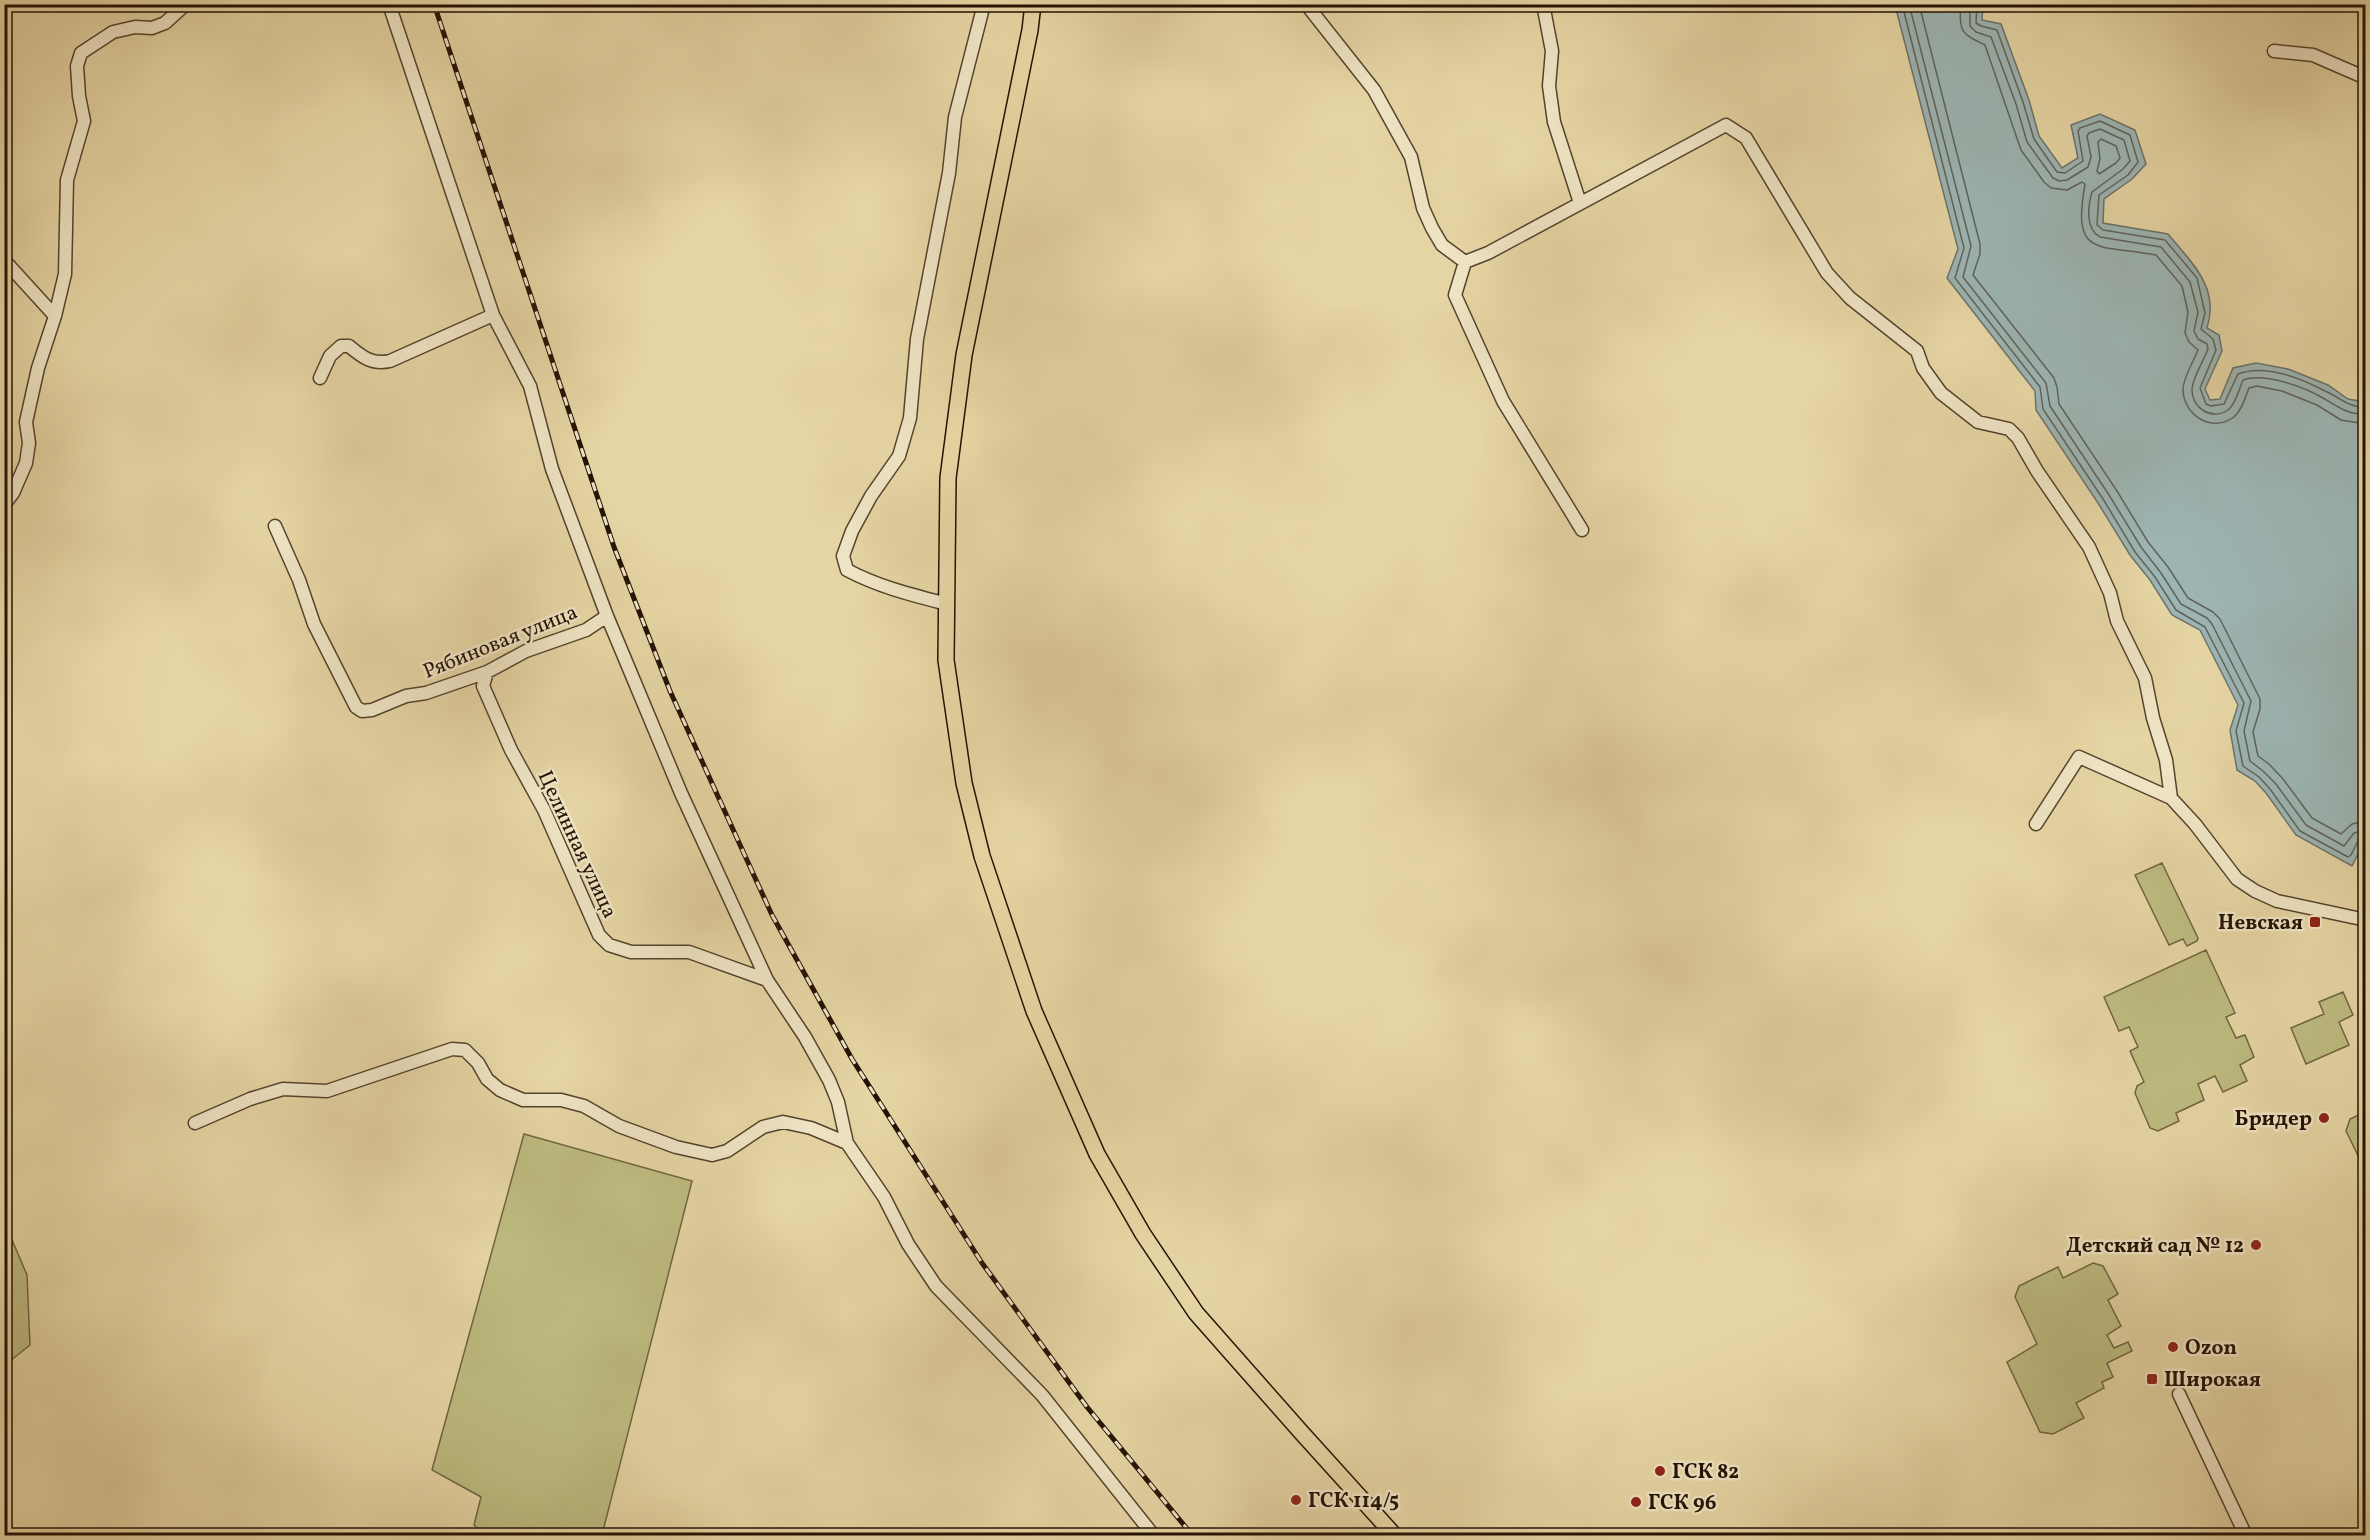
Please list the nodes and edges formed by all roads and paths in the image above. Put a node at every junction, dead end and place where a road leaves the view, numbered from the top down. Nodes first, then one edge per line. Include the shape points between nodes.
1 (186, 4) edge
2 (389, 4) edge
3 (984, 4) edge
4 (1033, 4) edge
5 (1306, 4) edge
6 (1544, 4) edge
7 (2274, 51) dead end
8 (2366, 78) edge
9 (1580, 203) junction
10 (4, 260) edge
11 (1466, 262) junction
12 (493, 315) junction
13 (55, 316) junction
14 (320, 378) dead end
15 (4, 505) edge
16 (275, 526) dead end
17 (1582, 531) dead end
18 (947, 604) junction
19 (607, 616) junction
20 (487, 672) junction
21 (2171, 798) junction
22 (2036, 824) dead end
23 (2366, 920) edge
24 (767, 980) junction
25 (195, 1123) dead end
26 (847, 1143) junction
27 (2179, 1394) dead end
28 (1154, 1536) edge
29 (1395, 1536) edge
30 (2246, 1536) edge

1 - 13 street via 165,23 113,32 81,53 77,66 84,121 67,180 64,274
2 - 12 street
3 - 18 street via 956,117 917,339 910,418 899,456 871,496 843,556 847,570 863,578 891,590
4 - 18 main road via 964,355 948,478
5 - 11 street via 1374,90 1411,158 1432,228 1442,245
6 - 9 street via 1552,51 1549,86 1554,122
7 - 8 street via 2313,55
9 - 11 street
9 - 21 street via 1726,125 1746,138 1827,273 1850,298 1917,351 1923,368 1941,393 1978,422 2009,429 2014,434 2089,547 2110,593 2117,621 2145,678 2166,760
10 - 13 street
11 - 17 street via 1455,295 1503,401
12 - 14 street via 378,364 349,346 341,346 330,356
12 - 19 street via 530,386 552,469
13 - 15 street via 26,422 26,464
16 - 20 street, Рябиновая улица via 314,624 356,707 372,710
18 - 29 main road via 946,660 964,783 982,856 1034,1011 1097,1154 1143,1234 1196,1312
19 - 20 street, Рябиновая улица via 586,630 526,651
19 - 24 street via 681,793
20 - 24 street, Целинная улица via 483,686 599,935 609,945 631,952 689,952
21 - 22 street via 2079,757
21 - 23 street via 2237,879 2255,891 2277,901
24 - 26 street via 829,1080
25 - 26 street via 283,1089 327,1091 452,1049 465,1050 500,1090 523,1100 561,1100 584,1106 619,1126 676,1147 712,1155 728,1152 763,1127 783,1122 811,1128
26 - 28 street via 936,1286 1042,1395
27 - 30 street

